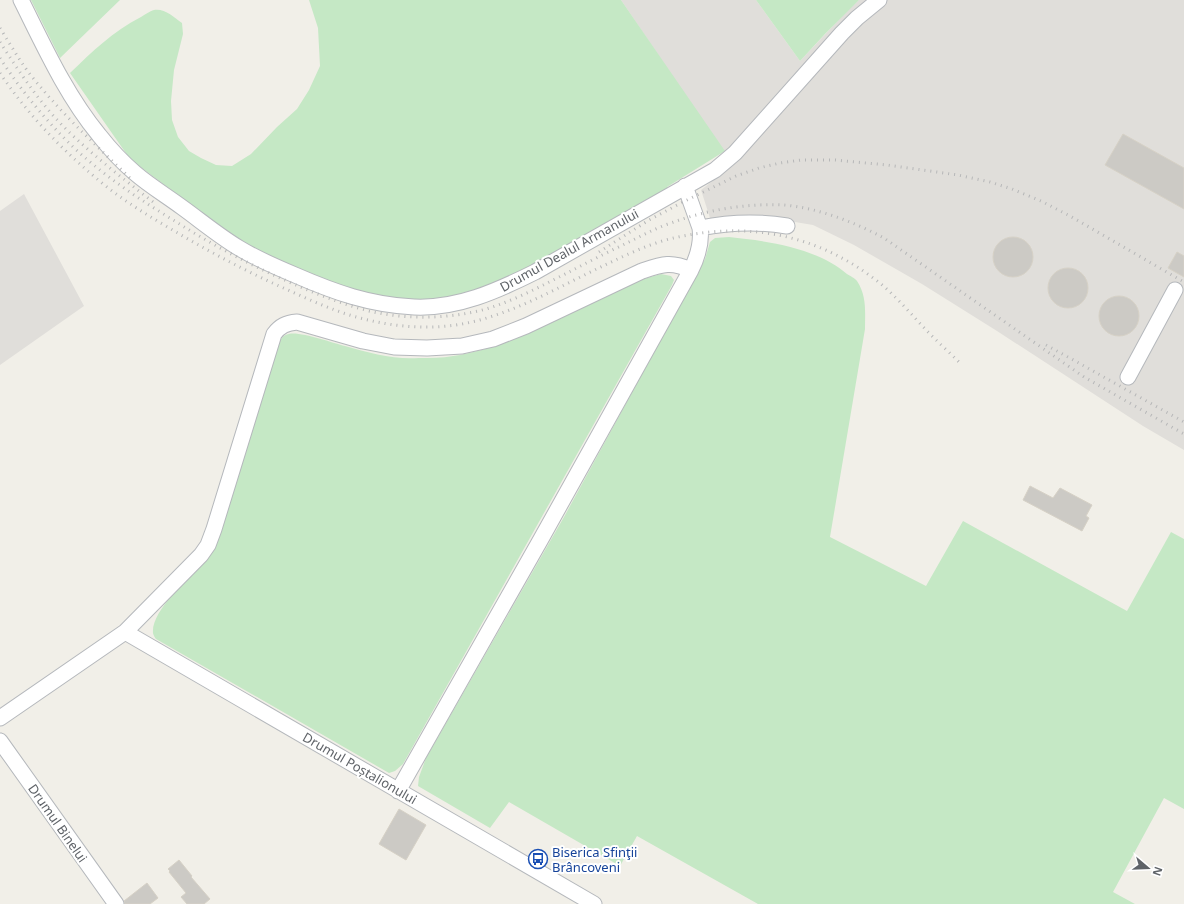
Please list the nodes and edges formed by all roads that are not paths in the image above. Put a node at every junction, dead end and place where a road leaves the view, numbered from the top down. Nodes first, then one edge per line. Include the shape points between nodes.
1 (20, 0) edge
2 (879, 0) edge
3 (685, 186) junction
4 (787, 226) dead end
5 (700, 228) junction
6 (692, 270) junction
7 (1176, 290) dead end
8 (1128, 377) dead end
9 (125, 632) junction
10 (0, 718) edge
11 (0, 741) edge
12 (398, 791) junction
13 (116, 904) edge
14 (594, 904) edge

1 - 3 street, Drumul Dealul Armanului via 55,67 85,116 109,147 136,174 238,247 263,261 312,283 367,302 414,308 469,300 510,285 535,272
2 - 3 street, Drumul Dealul Armanului via 842,33 735,153 715,170
3 - 5 street
4 - 5 street via 746,222
5 - 6 street via 700,247
6 - 9 street via 673,264 660,265 526,326 493,339 462,346 394,347 297,322 286,323 274,334 208,545 201,556
6 - 12 street
7 - 8 street
9 - 10 street
9 - 12 street, Drumul Poștalionului
11 - 13 street, Drumul Binelui
12 - 14 street, Drumul Poștalionului

